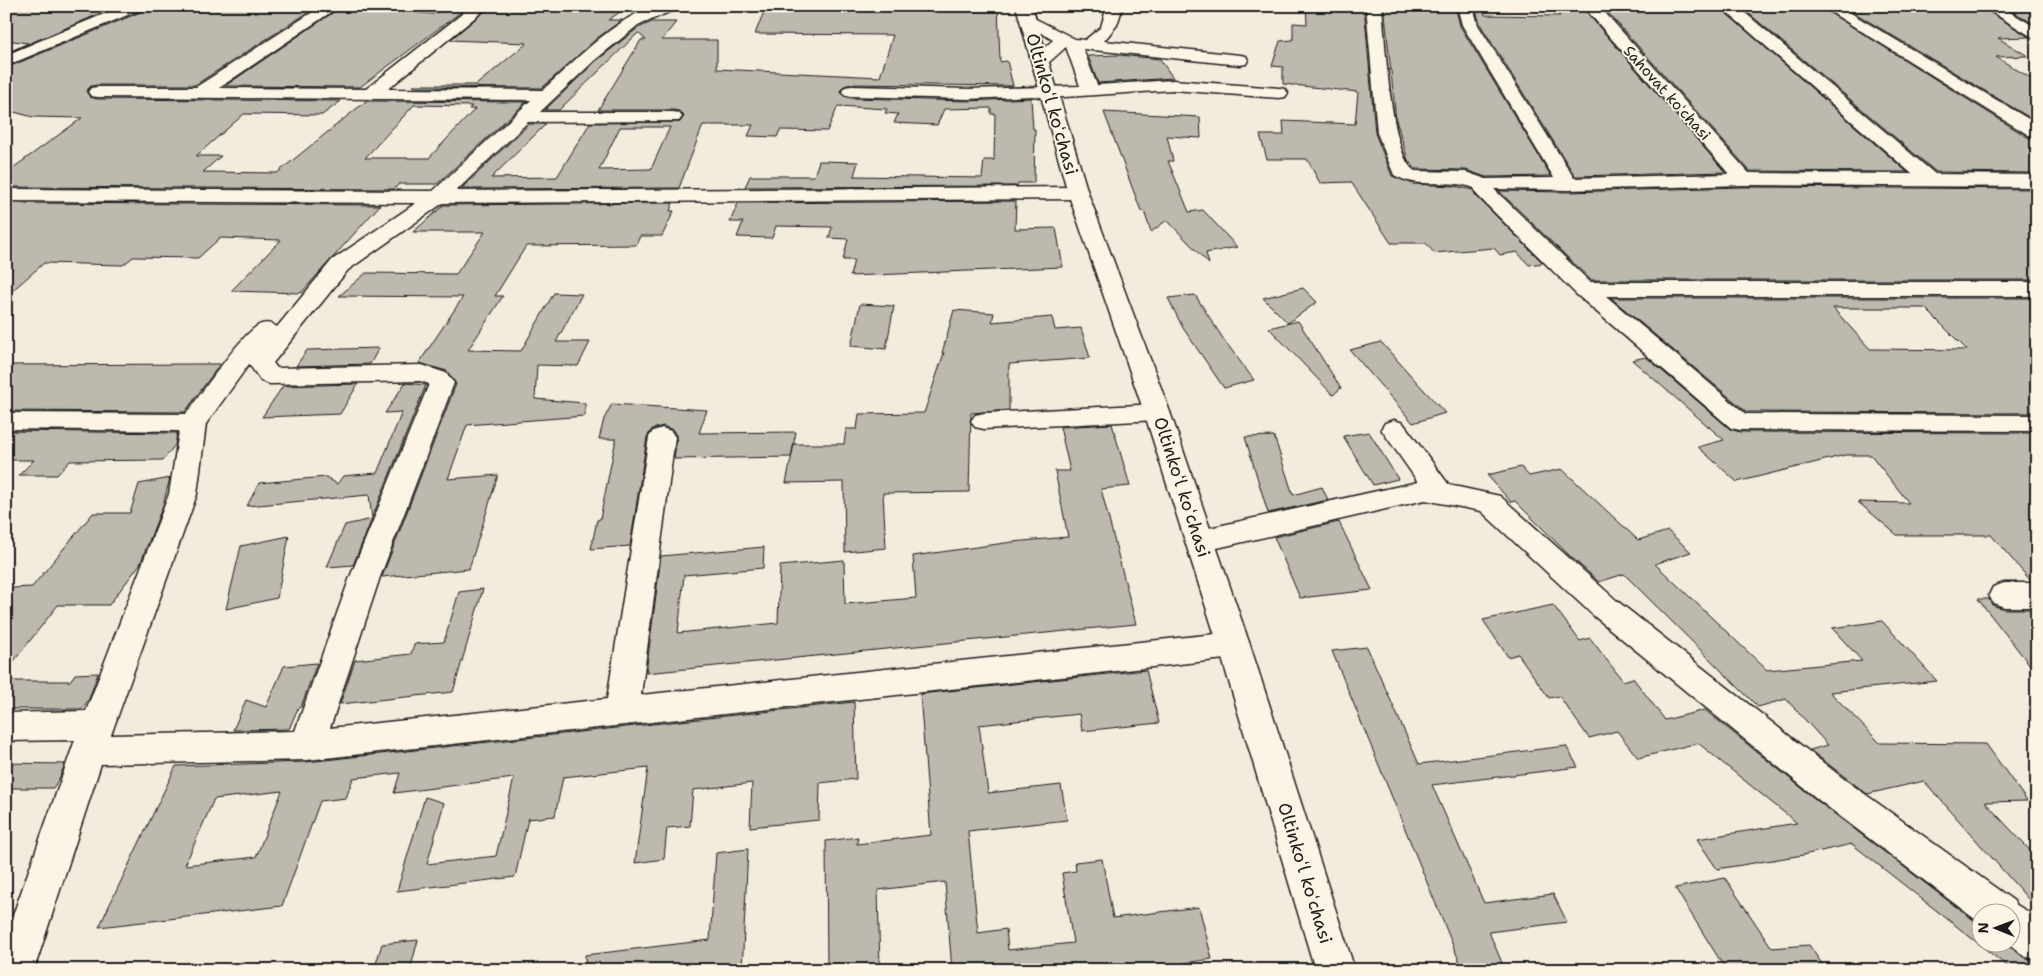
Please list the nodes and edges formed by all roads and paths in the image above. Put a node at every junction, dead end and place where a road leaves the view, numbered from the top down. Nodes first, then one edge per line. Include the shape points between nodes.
1 (137, 6) edge
2 (333, 6) edge
3 (482, 6) edge
4 (671, 6) edge
5 (1116, 6) edge
6 (1374, 6) edge
7 (1465, 6) edge
8 (1590, 6) edge
9 (1727, 6) edge
10 (1828, 6) edge
11 (1989, 6) edge
12 (1026, 14) edge
13 (2037, 35) edge
14 (1080, 44) junction
15 (1240, 60) dead end
16 (6, 61) edge
17 (1040, 61) junction
18 (1090, 90) junction
19 (851, 91) dead end
20 (98, 92) dead end
21 (199, 93) junction
22 (1049, 93) junction
23 (1279, 93) dead end
24 (369, 95) junction
25 (546, 95) junction
26 (522, 117) junction
27 (673, 117) dead end
28 (2037, 132) edge
29 (1744, 179) junction
30 (1930, 180) junction
31 (2037, 181) edge
32 (1568, 184) junction
33 (1484, 185) junction
34 (1078, 193) junction
35 (6, 195) edge
36 (406, 197) junction
37 (438, 197) junction
38 (2037, 289) edge
39 (1584, 290) junction
40 (1157, 412) junction
41 (6, 421) edge
42 (984, 421) dead end
43 (193, 423) junction
44 (2037, 423) edge
45 (1394, 429) dead end
46 (662, 437) dead end
47 (1440, 493) junction
48 (1200, 541) junction
49 (2004, 595) dead end
50 (2037, 596) edge
51 (1234, 645) junction
52 (622, 711) junction
53 (6, 727) edge
54 (93, 738) junction
55 (307, 745) junction
56 (1986, 904) edge
57 (2020, 929) edge
58 (2037, 941) edge
59 (14, 970) edge
60 (1335, 970) edge

1 - 16 street
2 - 21 street
3 - 24 street
4 - 25 street via 630,23
5 - 14 street via 1113,22 1101,36
6 - 33 street via 1386,133 1400,171 1411,177 1466,178
7 - 32 street via 1470,26
8 - 29 street, Sahovat koʻchasi
9 - 30 street
10 - 28 street
11 - 13 street
12 - 14 street
12 - 17 street, Oltinkoʻl koʻchasi
14 - 15 street
14 - 17 street via 1061,42
14 - 18 street
17 - 22 street, Oltinkoʻl koʻchasi
18 - 22 street
18 - 23 street via 1173,85
19 - 22 street
20 - 21 street
21 - 24 street
22 - 34 street, Oltinkoʻl koʻchasi
24 - 25 street
25 - 26 street
26 - 27 street
26 - 37 street
29 - 30 street
29 - 32 street
30 - 31 street
32 - 33 street
33 - 39 street via 1484,191
34 - 37 street
34 - 40 street, Oltinkoʻl koʻchasi
35 - 36 street
36 - 37 street
36 - 43 street via 249,347
37 - 55 street via 340,265 260,362 270,376 422,373 442,383 364,578
38 - 39 street
39 - 44 street via 1740,422
40 - 42 street
40 - 48 street, Oltinkoʻl koʻchasi
41 - 43 street
43 - 54 street via 183,494
45 - 47 street
46 - 52 street
47 - 48 street via 1426,490
47 - 56 street via 1490,503 1605,608 1832,790
48 - 51 street, Oltinkoʻl koʻchasi
49 - 50 street
51 - 52 street
51 - 60 street, Oltinkoʻl koʻchasi
52 - 55 street
53 - 54 street
54 - 55 street
54 - 59 street
57 - 58 street

